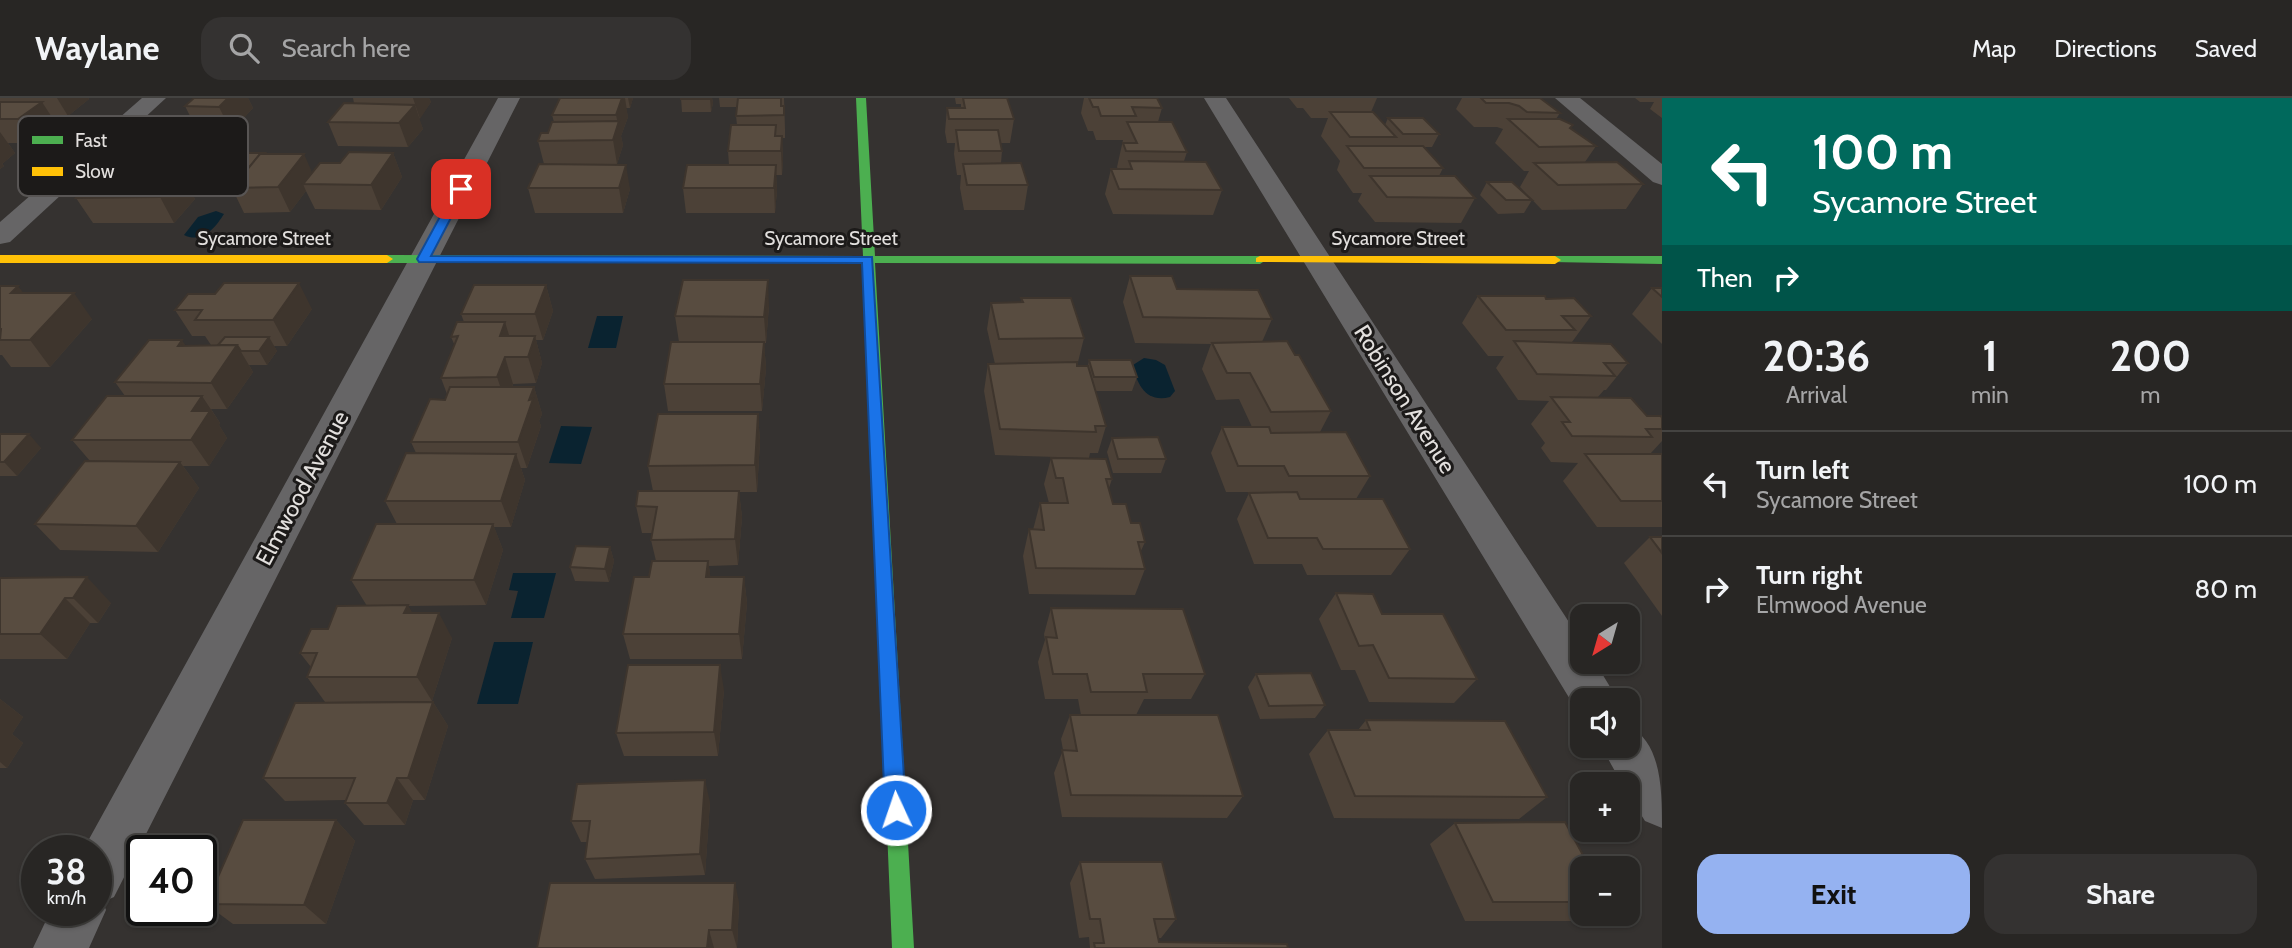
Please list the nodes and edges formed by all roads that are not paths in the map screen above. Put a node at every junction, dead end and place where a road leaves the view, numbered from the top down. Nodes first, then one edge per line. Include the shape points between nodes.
1 (155, 98) edge
2 (509, 98) edge
3 (861, 98) edge
4 (1215, 98) edge
5 (1566, 98) edge
6 (135, 116) edge
7 (1662, 177) edge
8 (45, 196) edge
9 (0, 236) edge
10 (0, 259) edge
11 (423, 259) junction
12 (867, 259) junction
13 (1316, 259) junction
14 (1662, 260) edge
15 (1587, 688) edge
16 (1632, 758) edge
17 (1662, 805) edge
18 (112, 849) edge
19 (72, 926) edge
20 (60, 948) edge
21 (903, 948) edge

1 - 6 street
2 - 11 street, Elmwood Avenue
3 - 12 street
4 - 13 street, Robinson Avenue
5 - 7 street
8 - 9 street
10 - 11 street, Sycamore Street
11 - 12 street, Sycamore Street
11 - 18 street, Elmwood Avenue
12 - 13 street, Sycamore Street
12 - 21 street
13 - 14 street, Sycamore Street
13 - 15 street, Robinson Avenue
16 - 17 street
19 - 20 street

